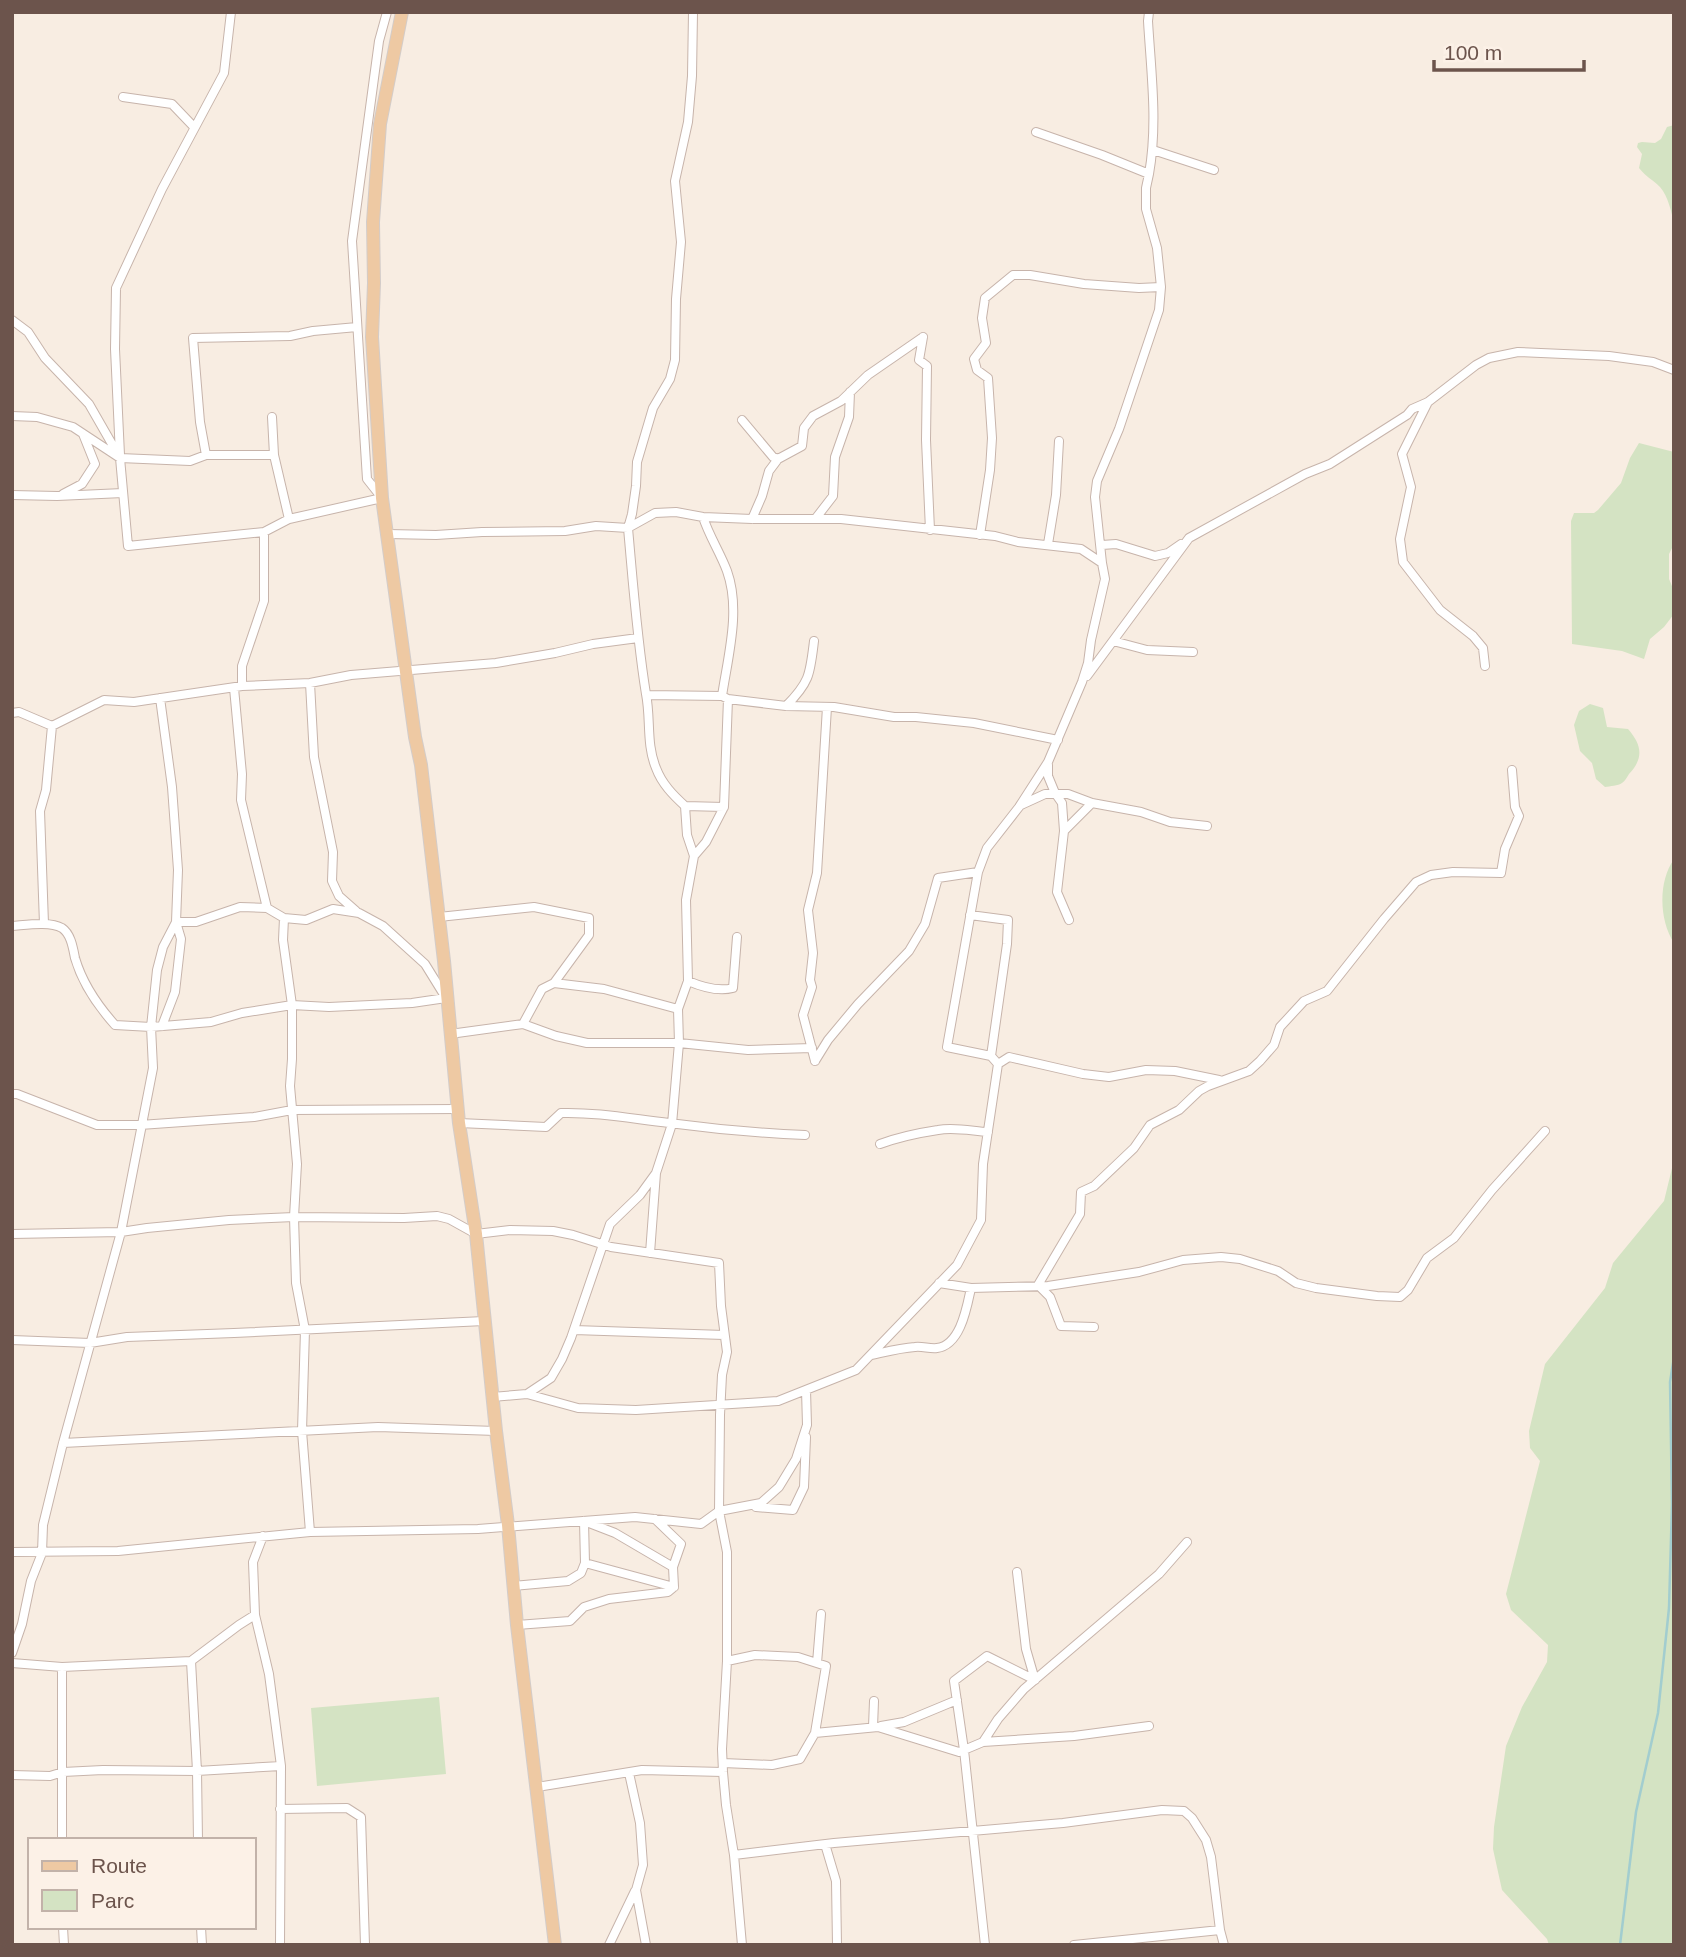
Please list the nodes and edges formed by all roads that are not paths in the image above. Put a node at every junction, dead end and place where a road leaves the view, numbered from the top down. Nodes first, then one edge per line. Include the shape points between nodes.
1 (232, 12) edge
2 (387, 12) edge
3 (693, 12) edge
4 (1149, 12) edge
5 (403, 13) edge
6 (123, 97) dead end
7 (194, 127) junction
8 (1036, 132) dead end
9 (1153, 150) junction
10 (1214, 170) dead end
11 (1149, 174) junction
12 (1161, 288) junction
13 (12, 320) edge
14 (357, 327) junction
15 (1674, 370) edge
16 (850, 392) junction
17 (1428, 402) junction
18 (12, 416) edge
19 (272, 417) dead end
20 (742, 419) dead end
21 (82, 433) junction
22 (1059, 440) dead end
23 (206, 455) junction
24 (274, 455) junction
25 (120, 458) junction
26 (778, 459) junction
27 (123, 493) junction
28 (12, 495) edge
29 (57, 496) junction
30 (382, 498) junction
31 (702, 517) junction
32 (816, 518) junction
33 (289, 519) junction
34 (752, 519) junction
35 (628, 528) junction
36 (930, 530) junction
37 (264, 532) junction
38 (388, 534) junction
39 (980, 535) junction
40 (1189, 538) junction
41 (1048, 544) junction
42 (1102, 545) junction
43 (1102, 563) junction
44 (638, 638) junction
45 (814, 641) dead end
46 (1113, 641) junction
47 (1193, 652) dead end
48 (1485, 666) dead end
49 (407, 671) junction
50 (1082, 682) junction
51 (310, 683) junction
52 (238, 687) junction
53 (646, 695) junction
54 (725, 697) junction
55 (160, 698) junction
56 (786, 706) junction
57 (827, 707) junction
58 (12, 713) edge
59 (52, 726) junction
60 (1058, 740) junction
61 (1048, 762) junction
62 (1512, 770) dead end
63 (1055, 793) junction
64 (1092, 803) junction
65 (685, 806) junction
66 (724, 807) junction
67 (1018, 807) junction
68 (1207, 826) dead end
69 (1064, 831) junction
70 (694, 856) junction
71 (978, 872) junction
72 (267, 908) junction
73 (359, 914) junction
74 (970, 915) junction
75 (439, 917) junction
76 (284, 918) junction
77 (1069, 920) dead end
78 (176, 922) junction
79 (44, 924) junction
80 (12, 926) edge
81 (737, 937) dead end
82 (688, 981) junction
83 (554, 983) junction
84 (446, 998) junction
85 (292, 1004) junction
86 (678, 1009) junction
87 (523, 1024) junction
88 (162, 1026) junction
89 (151, 1027) junction
90 (450, 1034) junction
91 (679, 1043) junction
92 (812, 1048) junction
93 (991, 1056) junction
94 (998, 1064) junction
95 (1222, 1081) junction
96 (12, 1094) edge
97 (458, 1109) junction
98 (292, 1110) junction
99 (459, 1124) junction
100 (672, 1124) junction
101 (140, 1125) junction
102 (1545, 1130) dead end
103 (988, 1132) junction
104 (805, 1135) dead end
105 (880, 1144) dead end
106 (656, 1173) junction
107 (294, 1217) junction
108 (121, 1232) junction
109 (12, 1234) edge
110 (476, 1234) junction
111 (602, 1245) junction
112 (650, 1253) junction
113 (939, 1283) junction
114 (1038, 1285) junction
115 (971, 1288) junction
116 (484, 1321) junction
117 (1094, 1327) dead end
118 (305, 1330) junction
119 (573, 1330) junction
120 (724, 1335) junction
121 (12, 1340) edge
122 (90, 1343) junction
123 (870, 1355) junction
124 (806, 1390) junction
125 (527, 1394) junction
126 (492, 1397) junction
127 (721, 1403) junction
128 (807, 1425) junction
129 (302, 1431) junction
130 (496, 1431) junction
131 (63, 1443) junction
132 (746, 1506) junction
133 (719, 1511) junction
134 (655, 1519) junction
135 (584, 1521) junction
136 (508, 1525) junction
137 (310, 1531) junction
138 (264, 1536) junction
139 (1187, 1542) dead end
140 (12, 1552) edge
141 (42, 1553) junction
142 (585, 1563) junction
143 (673, 1567) junction
144 (1017, 1572) dead end
145 (513, 1586) junction
146 (674, 1587) junction
147 (821, 1614) dead end
148 (255, 1615) junction
149 (517, 1625) junction
150 (12, 1653) edge
151 (191, 1661) junction
152 (727, 1661) junction
153 (12, 1663) edge
154 (817, 1663) junction
155 (62, 1667) junction
156 (1035, 1680) junction
157 (957, 1700) junction
158 (874, 1701) dead end
159 (1149, 1726) dead end
160 (875, 1727) junction
161 (815, 1733) junction
162 (983, 1742) junction
163 (964, 1750) junction
164 (281, 1766) junction
165 (723, 1768) junction
166 (197, 1771) junction
167 (63, 1772) junction
168 (629, 1773) junction
169 (12, 1775) edge
170 (537, 1787) junction
171 (280, 1809) junction
172 (972, 1831) junction
173 (62, 1838) edge
174 (198, 1838) edge
175 (825, 1844) junction
176 (734, 1855) junction
177 (636, 1890) junction
178 (1220, 1930) junction
179 (1122, 1942) edge
180 (280, 1945) edge
181 (365, 1945) edge
182 (555, 1945) edge
183 (610, 1945) edge
184 (646, 1945) edge
185 (742, 1945) edge
186 (836, 1945) edge
187 (985, 1945) edge
188 (1074, 1945) edge
189 (1224, 1945) edge

1 - 7 street via 224,73
2 - 14 street via 379,41 352,241
3 - 35 street via 688,122 675,181 681,242 675,360 636,462
4 - 9 street
5 - 30 main road via 380,124 373,222 372,337
6 - 7 street via 172,104
7 - 25 street via 116,288
8 - 11 street
9 - 10 street
9 - 11 street
11 - 12 street via 1146,208
12 - 39 street via 1013,275 985,298 986,343 974,359 977,370 988,378 992,438
12 - 42 street via 1159,310 1097,481
13 - 25 street via 28,332 45,358 89,404
14 - 23 street via 193,338
14 - 30 street via 367,479
15 - 17 street via 1609,356 1518,352 1476,365
16 - 26 street via 813,416 804,428 802,446
16 - 32 street via 849,417 835,457 833,496
16 - 36 street via 923,337 919,360 927,366
17 - 40 street via 1330,464
17 - 48 street via 1402,454 1411,486 1400,539 1403,562 1440,611 1483,648
18 - 21 street via 37,417
19 - 24 street
20 - 26 street
21 - 25 street
21 - 29 street via 95,464 82,484
22 - 41 street
23 - 24 street
23 - 25 street via 190,461
24 - 33 street
25 - 27 street
26 - 34 street
27 - 29 street
27 - 37 street via 128,546
28 - 29 street
30 - 33 street
30 - 38 main road
31 - 34 street
31 - 35 street via 655,513
31 - 54 street via 732,590
32 - 34 street
32 - 36 street
33 - 37 street
35 - 38 street
35 - 44 street
36 - 39 street
37 - 52 street via 264,601
38 - 49 main road
39 - 41 street
40 - 42 street via 1155,556 1116,544
40 - 46 street
41 - 43 street via 1081,549
42 - 43 street
43 - 50 street via 1105,579
44 - 49 street via 496,663
44 - 53 street
45 - 56 street via 808,678
46 - 47 street via 1147,650
46 - 50 street
49 - 51 street
49 - 75 main road
50 - 60 street
51 - 52 street
51 - 73 street via 314,757 333,852 332,881 339,896
52 - 55 street
52 - 72 street via 241,800
53 - 54 street
53 - 65 street via 656,769 668,790
54 - 56 street
54 - 66 street
55 - 59 street via 104,700
55 - 78 street via 178,870
56 - 57 street
57 - 60 street via 974,723
57 - 92 street via 817,873 808,910 812,987 803,1015
58 - 59 street
59 - 79 street via 40,811
60 - 61 street
61 - 63 street
61 - 67 street
62 - 95 street via 1518,816 1505,849 1502,873 1453,872 1416,882 1327,991 1304,1001 1280,1027 1269,1053 1249,1071
63 - 64 street
63 - 67 street
63 - 69 street via 1062,803
64 - 68 street
64 - 69 street
65 - 66 street
65 - 70 street
66 - 70 street
67 - 71 street via 986,848
69 - 77 street via 1057,892
70 - 82 street via 686,900
71 - 74 street
71 - 92 street via 938,878 925,925 909,951 858,1004 815,1060
72 - 76 street
72 - 78 street via 240,907 196,922
73 - 76 street via 333,909 306,920
73 - 84 street via 383,926 425,964
74 - 93 street via 1007,920
74 - 93 street via 947,1047
75 - 83 street via 534,907 589,918 589,935
75 - 84 main road
76 - 85 street
78 - 88 street via 181,939 175,992
78 - 89 street via 157,971
79 - 80 street
79 - 89 street via 62,928 70,938 78,967 100,1009 115,1025
81 - 82 street via 733,988 701,987
82 - 86 street
83 - 86 street via 604,989
83 - 87 street via 542,989
84 - 85 street via 329,1007
84 - 90 main road
85 - 88 street via 211,1022
85 - 98 street
86 - 91 street
87 - 90 street
87 - 91 street via 587,1043
88 - 89 street
89 - 101 street via 153,1068
90 - 97 main road
91 - 92 street via 748,1050
91 - 100 street
93 - 94 street
94 - 95 street via 1009,1057 1109,1077 1146,1070 1175,1071
94 - 103 street
95 - 114 street via 1150,1125 1134,1148 1094,1186 1081,1192 1080,1214
96 - 101 street via 97,1125
97 - 98 street
97 - 99 main road
98 - 101 street
98 - 107 street via 297,1164
99 - 100 street via 546,1127 561,1113 570,1113
99 - 110 main road
100 - 104 street
100 - 106 street
101 - 108 street
102 - 114 street via 1454,1238 1427,1258 1400,1297 1316,1288 1296,1283 1278,1271 1221,1257 1183,1259 1139,1272
103 - 105 street via 940,1129
103 - 113 street via 981,1220 957,1265
106 - 111 street via 610,1224
106 - 112 street
107 - 108 street
107 - 110 street via 437,1216
107 - 118 street via 296,1283
108 - 109 street
108 - 122 street
110 - 111 street via 553,1231
110 - 116 main road
111 - 112 street
111 - 119 street
112 - 120 street via 719,1263
113 - 115 street
113 - 123 street
114 - 115 street
114 - 117 street via 1050,1297 1062,1326
115 - 123 street via 965,1317 950,1342 939,1348 917,1346
116 - 118 street
116 - 126 main road
118 - 122 street via 127,1337
118 - 129 street
119 - 120 street
119 - 125 street via 551,1378
120 - 127 street via 727,1352
121 - 122 street
122 - 131 street
123 - 124 street via 856,1370
124 - 127 street via 778,1401
124 - 128 street
125 - 126 street
125 - 127 street via 578,1408 636,1410
126 - 130 main road
127 - 133 street
128 - 132 street via 796,1459 779,1487 761,1503
128 - 132 street via 804,1487 793,1510
129 - 130 street via 378,1427
129 - 131 street
129 - 137 street
130 - 136 main road
131 - 141 street via 43,1525
132 - 133 street
133 - 134 street via 701,1524
133 - 152 street via 727,1552
134 - 135 street
134 - 143 street via 681,1544
135 - 136 street
135 - 142 street
135 - 143 street via 615,1533
136 - 137 street
136 - 145 main road
137 - 138 street
138 - 141 street
138 - 148 street via 253,1562
139 - 156 street via 1158,1574
140 - 141 street
141 - 150 street
142 - 145 street via 581,1573 568,1581
142 - 146 street
143 - 146 street
144 - 156 street via 1026,1649
145 - 149 main road
146 - 149 street via 584,1607 570,1621
147 - 154 street
148 - 151 street
148 - 164 street via 269,1674
149 - 170 main road
151 - 155 street
151 - 166 street
152 - 154 street via 755,1655 799,1657
152 - 165 street
153 - 155 street
154 - 161 street via 826,1666
155 - 167 street
156 - 157 street via 987,1656 954,1681
156 - 162 street
157 - 160 street
157 - 163 street
158 - 160 street
159 - 162 street
160 - 161 street
160 - 163 street
161 - 165 street via 800,1759
162 - 163 street
163 - 172 street
164 - 166 street
164 - 171 street
165 - 168 street
165 - 176 street
166 - 167 street
166 - 174 street
167 - 169 street
167 - 173 street
168 - 170 street
168 - 177 street via 643,1865
170 - 182 main road
171 - 180 street
171 - 181 street via 348,1808 361,1816
172 - 175 street
172 - 178 street via 1184,1811 1209,1849
172 - 187 street
175 - 176 street
175 - 186 street via 836,1881
176 - 185 street
177 - 183 street
177 - 184 street
178 - 179 street
178 - 189 street
179 - 188 street

